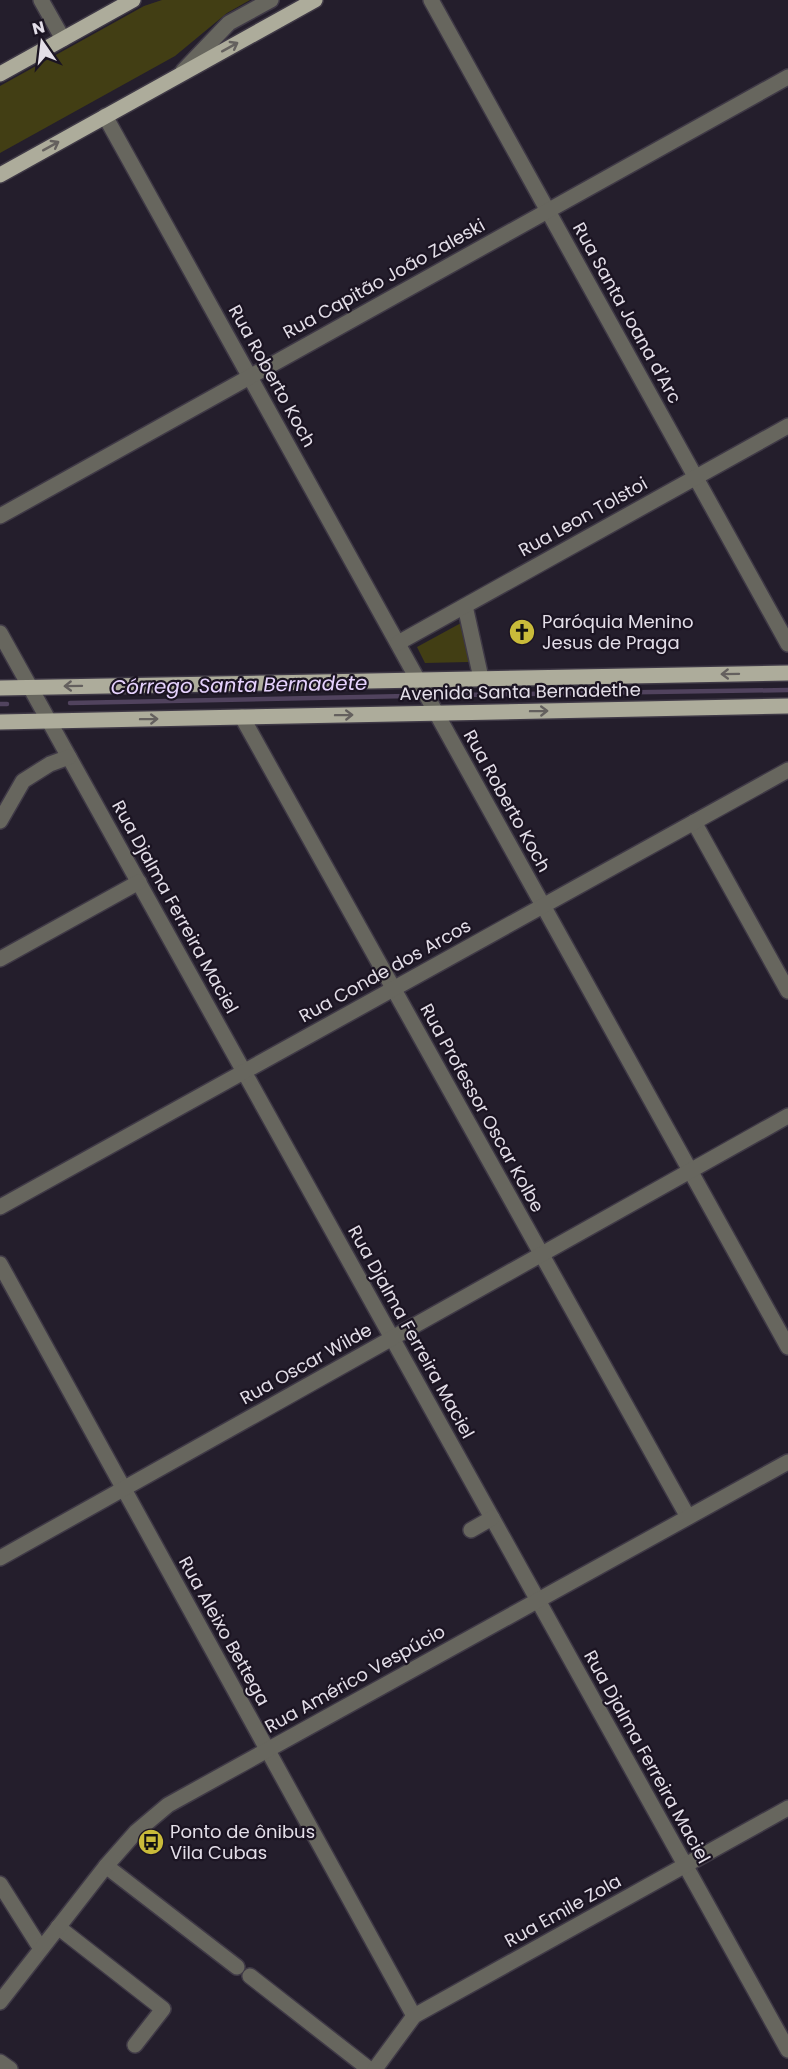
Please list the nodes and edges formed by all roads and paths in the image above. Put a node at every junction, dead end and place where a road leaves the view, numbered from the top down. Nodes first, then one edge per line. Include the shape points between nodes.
1 (41, 0) edge
2 (133, 0) edge
3 (271, 0) edge
4 (315, 0) edge
5 (431, 0) edge
6 (63, 39) junction
7 (0, 74) edge
8 (179, 75) junction
9 (788, 77) edge
10 (105, 116) junction
11 (0, 175) edge
12 (548, 211) junction
13 (250, 376) junction
14 (788, 426) edge
15 (695, 477) junction
16 (0, 516) edge
17 (465, 606) junction
18 (0, 633) edge
19 (398, 643) junction
20 (788, 644) edge
21 (788, 673) edge
22 (481, 678) junction
23 (418, 680) junction
24 (30, 687) junction
25 (0, 688) edge
26 (788, 706) edge
27 (436, 713) junction
28 (242, 717) junction
29 (49, 721) junction
30 (0, 722) edge
31 (69, 757) junction
32 (788, 770) edge
33 (0, 821) edge
34 (694, 822) junction
35 (139, 882) junction
36 (543, 905) junction
37 (0, 959) edge
38 (393, 988) junction
39 (788, 991) edge
40 (244, 1071) junction
41 (788, 1116) edge
42 (690, 1171) junction
43 (0, 1207) edge
44 (542, 1254) junction
45 (0, 1264) edge
46 (392, 1338) junction
47 (788, 1347) edge
48 (788, 1462) edge
49 (124, 1489) junction
50 (688, 1517) junction
51 (492, 1518) junction
52 (471, 1530) dead end
53 (0, 1558) edge
54 (538, 1600) junction
55 (267, 1749) junction
56 (788, 1808) edge
57 (685, 1865) junction
58 (106, 1866) junction
59 (0, 1884) edge
60 (58, 1927) junction
61 (41, 1949) junction
62 (0, 2002) edge
63 (414, 2016) junction
64 (135, 2045) dead end
65 (788, 2050) edge
66 (0, 2061) edge
67 (10, 2069) edge
68 (369, 2069) edge
69 (375, 2069) edge

1 - 6 street
2 - 6 main road
3 - 8 street via 229,23
8 -> 4 main road
5 - 12 street, Rua Santa Joana d'Arc
6 - 7 main road
8 - 10 main road
9 - 12 street, Rua Capitão João Zaleski
11 -> 10 main road
10 - 13 street, Rua Roberto Koch
12 - 13 street, Rua Capitão João Zaleski
12 - 15 street, Rua Santa Joana d'Arc
13 - 16 street, Rua Capitão João Zaleski
13 - 19 street, Rua Roberto Koch
14 - 15 street, Rua Leon Tolstoi
15 - 17 street, Rua Leon Tolstoi
15 - 20 street, Rua Santa Joana d'Arc
17 - 19 street, Rua Leon Tolstoi
17 - 22 street
18 - 24 street, Rua Djalma Ferreira Maciel
19 - 23 street, Rua Roberto Koch
21 -> 22 main road, Avenida Santa Bernadethe
22 - 23 main road, Avenida Santa Bernadethe
23 -> 24 main road, Avenida Santa Bernadethe
23 - 27 street, Rua Roberto Koch
24 - 25 main road, Avenida Santa Bernadethe
24 - 29 street, Rua Djalma Ferreira Maciel
27 -> 26 main road, Avenida Santa Bernadethe
28 -> 27 main road, Avenida Santa Bernadethe
27 - 36 street, Rua Roberto Koch
29 -> 28 main road, Avenida Santa Bernadethe
28 - 38 street, Rua Professor Oscar Kolbe
29 - 30 main road, Avenida Santa Bernadethe
29 - 31 street, Rua Djalma Ferreira Maciel
31 - 33 street via 23,781
31 - 35 street, Rua Djalma Ferreira Maciel
32 - 34 street, Rua Conde dos Arcos
34 - 36 street, Rua Conde dos Arcos
34 - 39 street
35 - 37 street
35 - 40 street, Rua Djalma Ferreira Maciel
36 - 38 street, Rua Conde dos Arcos
36 - 42 street, Rua Roberto Koch
38 - 40 street, Rua Conde dos Arcos
38 - 44 street, Rua Professor Oscar Kolbe
40 - 43 street, Rua Conde dos Arcos
40 - 46 street, Rua Djalma Ferreira Maciel
41 - 42 street, Rua Oscar Wilde
42 - 44 street, Rua Oscar Wilde
42 - 47 street, Rua Roberto Koch
44 - 46 street, Rua Oscar Wilde
44 - 50 street, Rua Professor Oscar Kolbe
45 - 49 street, Rua Aleixo Bettega
46 - 49 street, Rua Oscar Wilde
46 - 51 street, Rua Djalma Ferreira Maciel
48 - 50 street, Rua Américo Vespúcio
49 - 53 street, Rua Oscar Wilde
49 - 55 street, Rua Aleixo Bettega
50 - 54 street, Rua Américo Vespúcio
51 - 52 street
51 - 54 street, Rua Djalma Ferreira Maciel
54 - 55 street, Rua Américo Vespúcio
54 - 57 street, Rua Djalma Ferreira Maciel
55 - 58 street, Rua Américo Vespúcio via 168,1805 136,1832
55 - 63 street, Rua Aleixo Bettega
56 - 57 street, Rua Emile Zola
57 - 63 street, Rua Emile Zola
57 - 65 street, Rua Djalma Ferreira Maciel
58 - 60 street, Rua Américo Vespúcio
58 - 68 street
59 - 61 street
60 - 61 street, Rua Américo Vespúcio
60 - 64 street via 163,2010
61 - 62 street, Rua Américo Vespúcio
63 - 69 street, Rua Emile Zola
66 - 67 street

